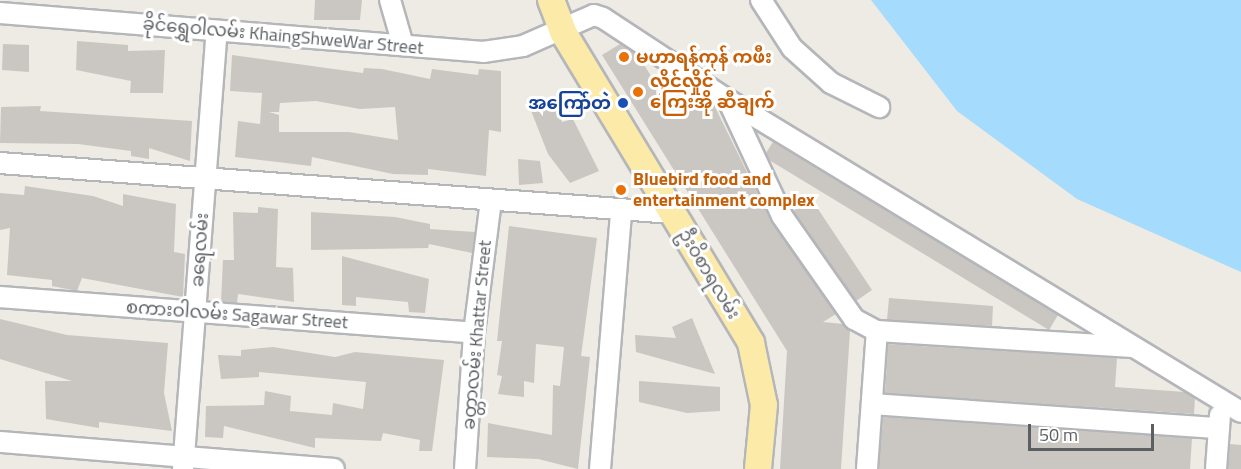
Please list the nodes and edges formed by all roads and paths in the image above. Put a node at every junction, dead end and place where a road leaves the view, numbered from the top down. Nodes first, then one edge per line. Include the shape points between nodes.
1 (390, 0) edge
2 (550, 0) edge
3 (761, 0) edge
4 (61, 9) edge
5 (0, 13) edge
6 (217, 31) junction
7 (563, 32) junction
8 (404, 45) junction
9 (728, 100) junction
10 (879, 107) dead end
11 (0, 163) edge
12 (206, 179) junction
13 (491, 201) junction
14 (621, 211) junction
15 (673, 213) junction
16 (0, 297) edge
17 (195, 312) junction
18 (877, 332) junction
19 (474, 333) junction
20 (1135, 347) junction
21 (1221, 399) junction
22 (872, 404) junction
23 (1241, 412) edge
24 (1219, 428) junction
25 (0, 442) edge
26 (184, 463) edge
27 (334, 469) edge
28 (465, 469) edge
29 (600, 469) edge
30 (758, 469) edge
31 (867, 469) edge
32 (1216, 469) edge

1 - 8 street
2 - 7 main road, ဦးဝိစာရလမ်း
3 - 10 street via 792,48 831,82
4 - 5 street, ခိုင်ရွှေဝါလမ်း KhaingShweWar Street
4 - 6 street, ခိုင်ရွှေဝါလမ်း KhaingShweWar Street
6 - 8 street, ခိုင်ရွှေဝါလမ်း KhaingShweWar Street
6 - 12 street, ခရေလမ်း
7 - 8 street, ခိုင်ရွှေဝါလမ်း KhaingShweWar Street via 483,52
7 - 9 street, ခိုင်ရွှေဝါလမ်း KhaingShweWar Street via 594,15 603,18
7 - 15 main road, ဦးဝိစာရလမ်း
9 - 18 street via 782,216 854,319
9 - 20 street, ခိုင်ရွှေဝါလမ်း KhaingShweWar Street
11 - 12 street
12 - 13 street
12 - 17 street, ခရေလမ်း
13 - 14 street
13 - 19 street, ခတ္တာလမ်း Khattar Street
14 - 15 street
14 - 29 street
15 - 30 main road, ဦးဝိစာရလမ်း via 751,343 764,405
16 - 17 street, စကားဝါလမ်း Sagawar Street
17 - 19 street, စကားဝါလမ်း Sagawar Street
17 - 26 street, ခရေလမ်း
18 - 20 street
18 - 22 street
19 - 28 street, ခတ္တာလမ်း Khattar Street
20 - 21 street, ခိုင်ရွှေဝါလမ်း KhaingShweWar Street
21 - 23 street, ခိုင်ရွှေဝါလမ်း KhaingShweWar Street
21 - 24 street
22 - 24 street
22 - 31 street
24 - 32 street
25 - 26 street
26 - 27 street

